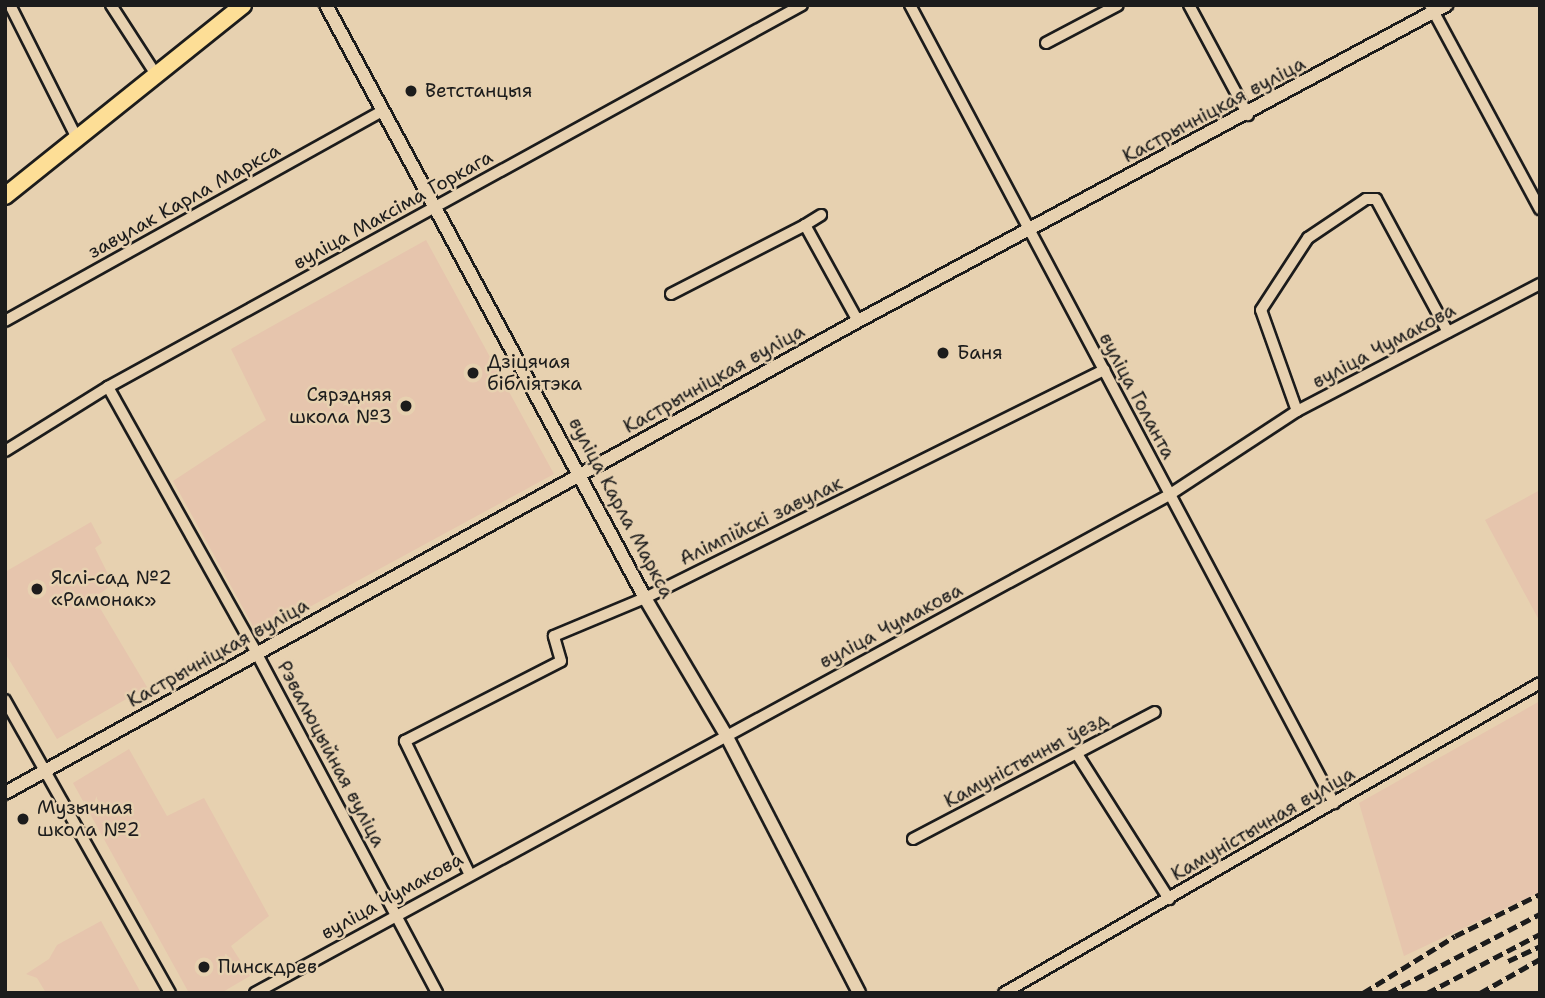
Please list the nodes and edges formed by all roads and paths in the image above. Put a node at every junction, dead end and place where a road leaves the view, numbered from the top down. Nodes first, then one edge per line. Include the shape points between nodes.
1 (10, 5) edge
2 (111, 5) edge
3 (243, 5) edge
4 (326, 5) edge
5 (802, 5) edge
6 (910, 5) edge
7 (1118, 5) edge
8 (1189, 5) edge
9 (1446, 5) edge
10 (1432, 9) edge
11 (1046, 43) dead end
12 (157, 76) junction
13 (381, 112) junction
14 (1248, 115) junction
15 (78, 140) junction
16 (5, 196) edge
17 (434, 206) junction
18 (1540, 209) edge
19 (821, 215) dead end
20 (805, 225) junction
21 (1026, 231) junction
22 (1540, 284) edge
23 (671, 294) dead end
24 (5, 321) edge
25 (858, 321) junction
26 (1448, 332) junction
27 (1104, 370) junction
28 (108, 387) junction
29 (1297, 411) junction
30 (5, 451) edge
31 (582, 474) junction
32 (1170, 495) junction
33 (645, 598) junction
34 (257, 654) junction
35 (1540, 683) edge
36 (5, 700) edge
37 (1155, 712) dead end
38 (726, 735) junction
39 (1077, 754) junction
40 (44, 772) junction
41 (5, 793) edge
42 (1334, 803) junction
43 (914, 839) dead end
44 (469, 873) junction
45 (1169, 899) junction
46 (398, 915) junction
47 (170, 993) edge
48 (255, 993) edge
49 (437, 993) edge
50 (859, 993) edge
51 (1004, 993) edge

1 - 15 street
2 - 12 street
3 - 12 main road
4 - 13 street, вуліца Карла Маркса
5 - 17 street, вуліца Максіма Горкага
6 - 21 street, вуліца Голанта
7 - 11 street
8 - 14 street
9 - 10 street, Кастрычніцкая вуліца
10 - 14 street, Кастрычніцкая вуліца
10 - 18 street
12 - 15 main road
13 - 17 street, вуліца Карла Маркса
13 - 24 street, завулак Карла Маркса
14 - 21 street, Кастрычніцкая вуліца
15 - 16 main road
17 - 28 street, вуліца Максіма Горкага
17 - 31 street, вуліца Карла Маркса
19 - 20 street
20 - 23 street
20 - 25 street
21 - 25 street, Кастрычніцкая вуліца
21 - 27 street, вуліца Голанта
22 - 26 street, вуліца Чумакова
25 - 31 street, Кастрычніцкая вуліца
26 - 29 street, вуліца Чумакова
26 - 29 street via 1376,199 1366,199 1308,237 1261,310
27 - 32 street, вуліца Голанта
27 - 33 street, Алімпійскі завулак
28 - 30 street, вуліца Максіма Горкага
28 - 34 street, Рэвалюцыйная вуліца
29 - 32 street, вуліца Чумакова
31 - 33 street, вуліца Карла Маркса
31 - 34 street, Кастрычніцкая вуліца
32 - 38 street, вуліца Чумакова
32 - 42 street, вуліца Голанта
33 - 38 street, вуліца Карла Маркса
33 - 44 street, Алімпійскі завулак via 554,636 562,661 405,741
34 - 40 street, Кастрычніцкая вуліца
34 - 46 street, Рэвалюцыйная вуліца
35 - 42 street, Камуністычная вуліца
36 - 40 street
37 - 39 street, Камуністычны ўезд
38 - 44 street, вуліца Чумакова
38 - 50 street, вуліца Карла Маркса
39 - 43 street, Камуністычны ўезд
39 - 45 street
40 - 41 street, Кастрычніцкая вуліца
40 - 47 street
42 - 45 street, Камуністычная вуліца
44 - 46 street, вуліца Чумакова
45 - 51 street, Камуністычная вуліца
46 - 48 street, вуліца Чумакова
46 - 49 street, Рэвалюцыйная вуліца

